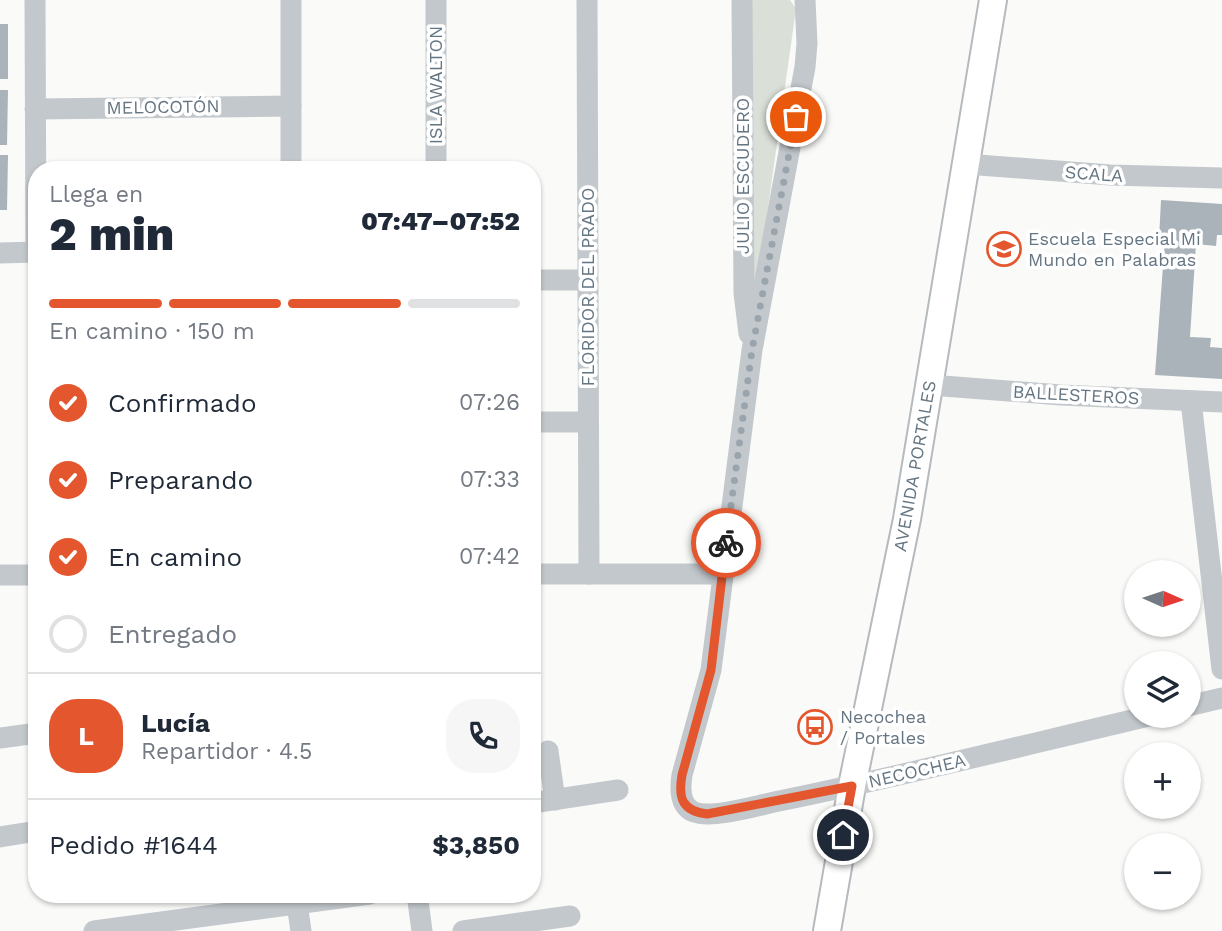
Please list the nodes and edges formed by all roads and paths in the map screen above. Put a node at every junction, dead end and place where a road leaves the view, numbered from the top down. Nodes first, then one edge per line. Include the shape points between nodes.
1 (35, 0) edge
2 (291, 0) edge
3 (436, 0) edge
4 (587, 0) edge
5 (742, 0) edge
6 (806, 0) edge
7 (993, 0) edge
8 (291, 106) junction
9 (35, 109) junction
10 (35, 161) edge
11 (291, 161) edge
12 (436, 161) edge
13 (966, 164) junction
14 (1222, 178) edge
15 (28, 252) edge
16 (0, 253) edge
17 (541, 280) edge
18 (587, 280) junction
19 (752, 350) junction
20 (930, 385) junction
21 (1191, 401) junction
22 (1222, 402) edge
23 (541, 422) edge
24 (588, 422) junction
25 (722, 573) junction
26 (541, 574) edge
27 (589, 574) junction
28 (0, 575) edge
29 (28, 575) edge
30 (1222, 669) edge
31 (1222, 698) edge
32 (1201, 703) edge
33 (1124, 722) edge
34 (28, 734) edge
35 (0, 738) edge
36 (548, 751) dead end
37 (852, 786) junction
38 (618, 790) dead end
39 (555, 800) junction
40 (541, 802) edge
41 (28, 832) edge
42 (0, 837) edge
43 (249, 903) edge
44 (274, 903) edge
45 (304, 903) edge
46 (418, 903) edge
47 (297, 904) junction
48 (570, 916) dead end
49 (198, 924) edge
50 (94, 931) edge
51 (301, 931) edge
52 (422, 931) edge
53 (463, 931) edge
54 (827, 931) edge

1 - 9 street
2 - 8 street
3 - 12 street, ISLA WALTON
4 - 18 street, FLORIDOR DEL PRADO
5 - 19 street, JULIO ESCUDERO via 744,293
6 - 19 street via 805,66
7 - 13 main road, AVENIDA PORTALES
8 - 9 street, MELOCOTÓN
8 - 11 street
9 - 10 street
13 - 14 street, SCALA
13 - 20 main road, AVENIDA PORTALES
15 - 16 street
17 - 18 street
18 - 24 street, FLORIDOR DEL PRADO
19 - 25 street
20 - 21 street, BALLESTEROS
20 - 37 main road, AVENIDA PORTALES
21 - 22 street, BALLESTEROS
21 - 30 street
23 - 24 street
24 - 27 street, FLORIDOR DEL PRADO
25 - 27 street
25 - 37 street, NECOCHEA via 711,670 680,788 686,806 694,812 720,812
26 - 27 street
28 - 29 street
31 - 32 street
33 - 37 street, NECOCHEA
34 - 35 street
36 - 39 street
37 - 54 main road, AVENIDA PORTALES
38 - 39 street
39 - 40 street
41 - 42 street
43 - 49 street
44 - 47 street
45 - 47 street
46 - 52 street
47 - 51 street
48 - 53 street
49 - 50 street

